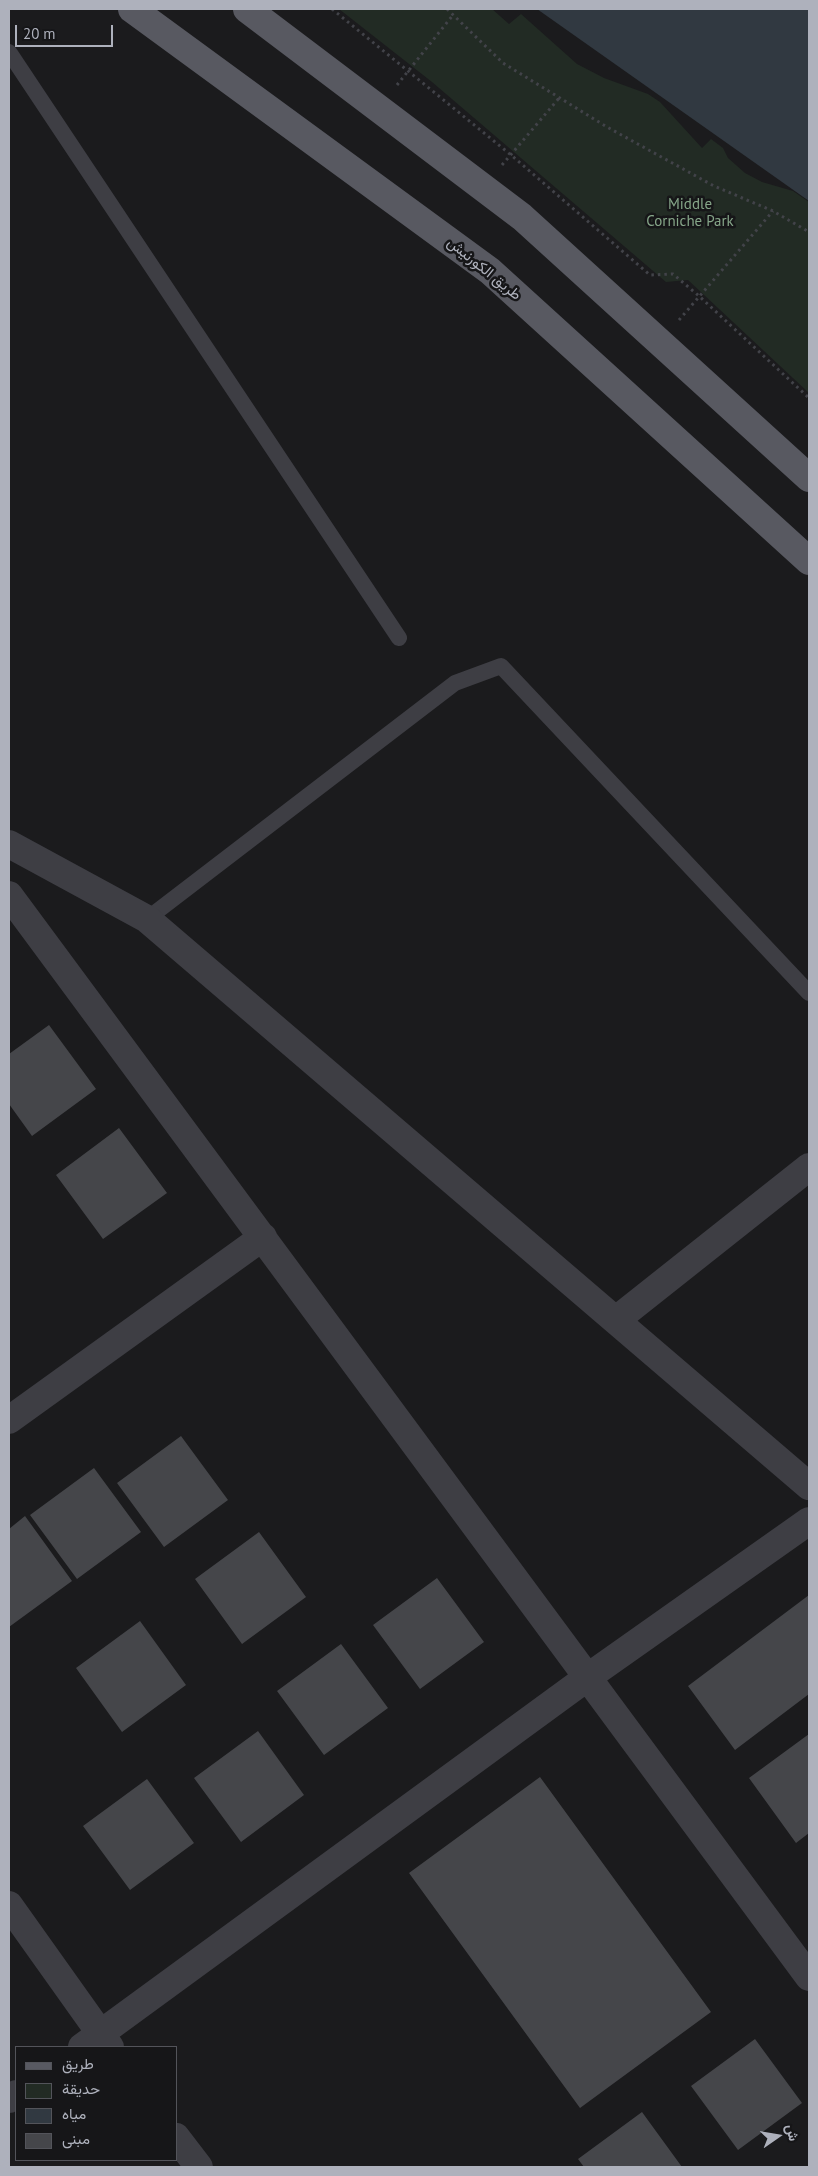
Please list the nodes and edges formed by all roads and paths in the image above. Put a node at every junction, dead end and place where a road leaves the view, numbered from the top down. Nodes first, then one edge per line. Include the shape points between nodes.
1 (132, 9) edge
2 (247, 9) edge
3 (332, 9) edge
4 (447, 9) edge
5 (453, 15) junction
6 (9, 52) edge
7 (407, 72) junction
8 (560, 97) junction
9 (378, 108) junction
10 (511, 155) junction
11 (483, 188) junction
12 (773, 211) junction
13 (809, 232) edge
14 (699, 296) junction
15 (660, 342) junction
16 (809, 398) edge
17 (809, 478) edge
18 (809, 561) edge
19 (399, 638) dead end
20 (9, 844) edge
21 (9, 895) edge
22 (147, 919) junction
23 (809, 993) edge
24 (809, 1167) edge
25 (263, 1237) junction
26 (616, 1320) junction
27 (10, 1417) edge
28 (809, 1486) edge
29 (809, 1521) edge
30 (588, 1677) junction
31 (9, 1906) edge
32 (809, 1977) edge
33 (97, 2043) edge
34 (178, 2140) edge
35 (199, 2167) edge

1 - 18 main road, طريق الكورنيش via 490,271
2 - 9 main road
3 - 7 path
4 - 5 path
5 - 7 path
5 - 8 path via 503,63
6 - 19 lane
7 - 9 path
7 - 10 path
8 - 10 path
8 - 12 path via 714,186
9 - 11 main road
10 - 11 path
10 - 14 path via 650,275 673,274
11 - 15 main road via 522,218
12 - 13 path
12 - 14 path
14 - 15 path
14 - 16 path
15 - 17 main road
20 - 22 street
21 - 25 street
22 - 23 lane via 455,683 501,666
22 - 26 street
24 - 26 street
25 - 27 street
25 - 30 street
26 - 28 street
29 - 30 street
30 - 32 street
30 - 33 street
31 - 33 street
34 - 35 street

